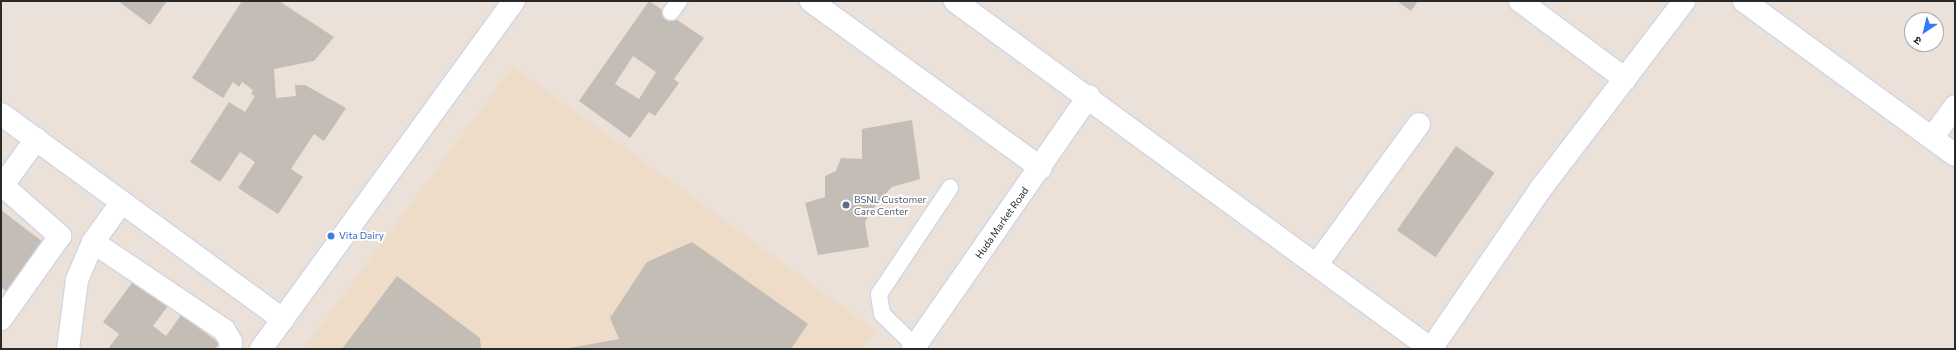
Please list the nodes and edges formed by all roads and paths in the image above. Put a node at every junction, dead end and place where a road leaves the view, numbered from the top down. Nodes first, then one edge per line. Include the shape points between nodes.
1 (514, 1) edge
2 (811, 1) edge
3 (955, 1) edge
4 (1520, 1) edge
5 (1684, 1) edge
6 (1744, 1) edge
7 (1625, 79) junction
8 (1089, 96) junction
9 (1955, 106) edge
10 (1, 114) edge
11 (1419, 124) dead end
12 (1932, 138) junction
13 (36, 139) junction
14 (1955, 155) edge
15 (1041, 168) junction
16 (2, 185) edge
17 (950, 188) dead end
18 (122, 202) junction
19 (93, 242) junction
20 (1317, 264) junction
21 (1, 319) edge
22 (283, 320) junction
23 (914, 347) edge
24 (68, 349) edge
25 (230, 349) edge
26 (262, 349) edge
27 (1431, 349) edge

1 - 22 street
2 - 15 street
3 - 8 street
4 - 7 street
5 - 7 street
6 - 12 street
7 - 27 street via 1542,188
8 - 15 street, Huda Market Road
8 - 20 street
9 - 12 street
10 - 13 street
11 - 20 street
12 - 14 street
13 - 16 street
13 - 18 street
15 - 23 street, Huda Market Road
16 - 21 street via 60,236
17 - 23 lane via 879,294 882,314
18 - 19 street
18 - 22 street
19 - 24 street via 77,280
19 - 25 street via 224,330 231,342
20 - 27 street
22 - 26 street

